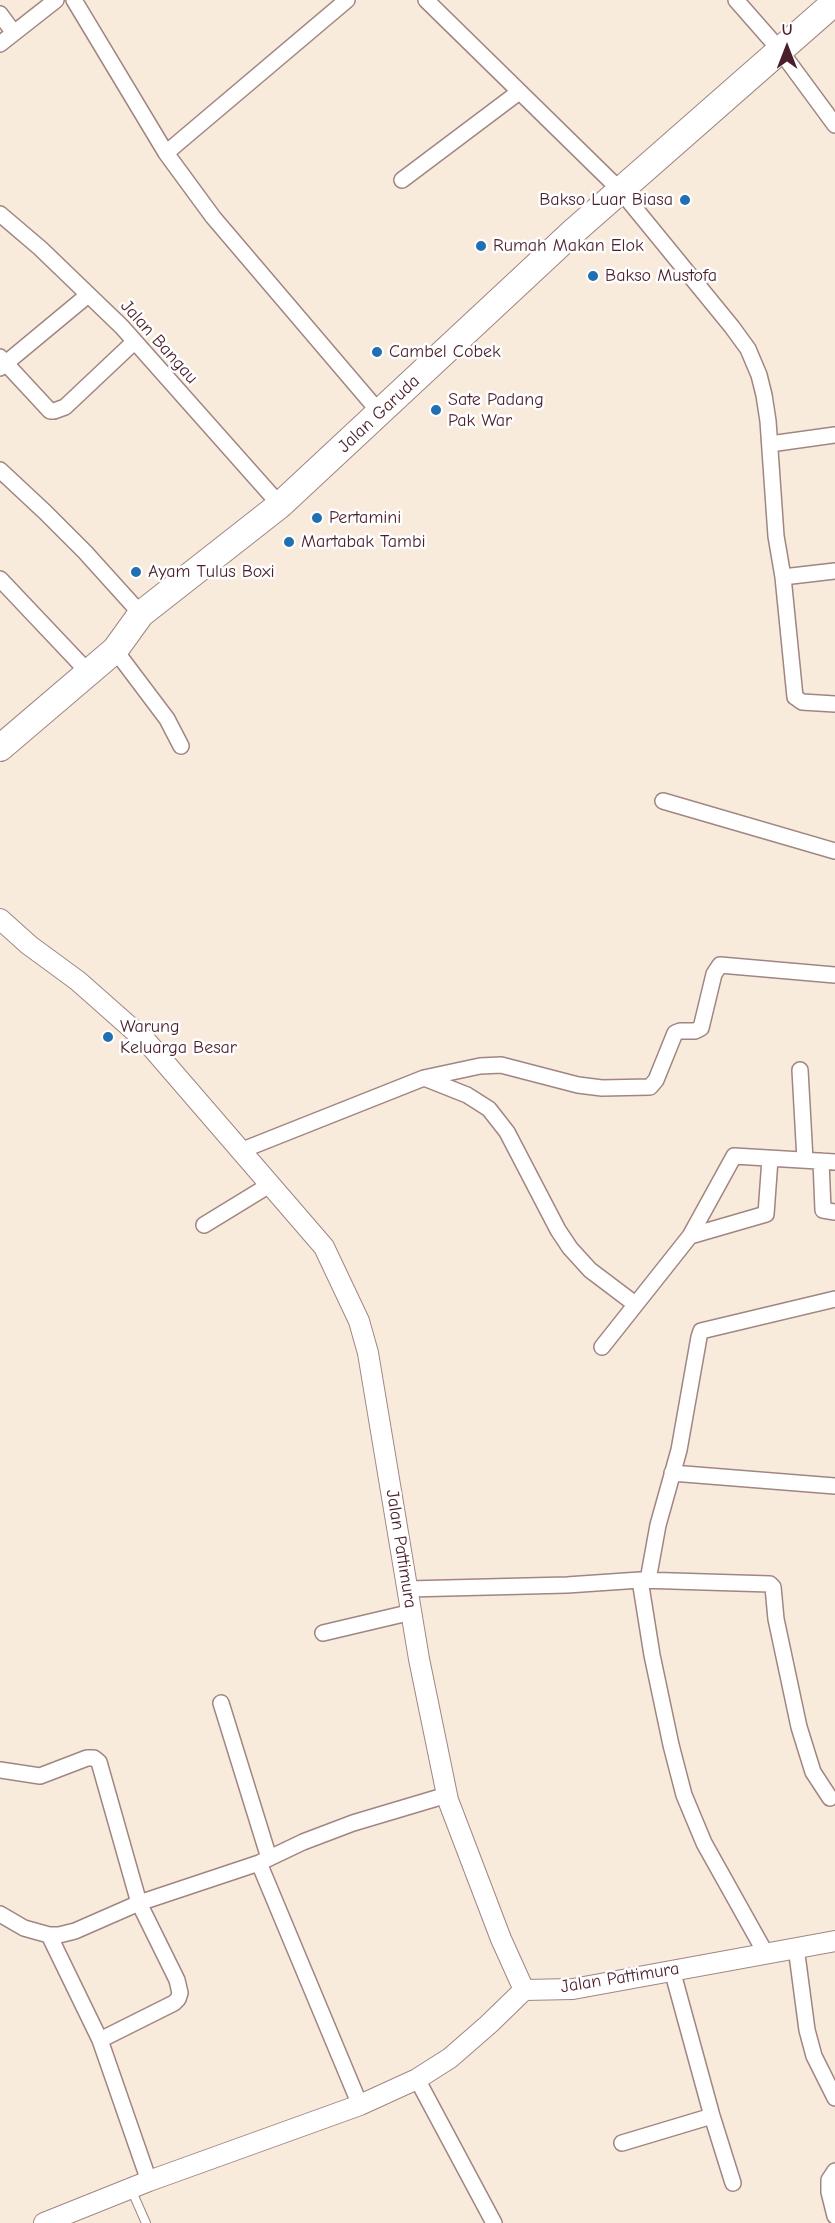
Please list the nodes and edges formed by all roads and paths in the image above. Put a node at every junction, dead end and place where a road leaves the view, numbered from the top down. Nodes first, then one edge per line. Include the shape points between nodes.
1 (56, 0) edge
2 (74, 0) edge
3 (347, 0) edge
4 (426, 0) edge
5 (736, 0) edge
6 (835, 2) edge
7 (0, 14) edge
8 (14, 33) junction
9 (0, 44) edge
10 (778, 50) junction
11 (519, 92) junction
12 (835, 125) edge
13 (166, 153) junction
14 (402, 180) dead end
15 (620, 190) junction
16 (0, 214) edge
17 (88, 295) junction
18 (135, 342) junction
19 (2, 362) edge
20 (380, 413) junction
21 (835, 435) edge
22 (770, 444) junction
23 (0, 471) edge
24 (280, 505) junction
25 (835, 571) edge
26 (783, 577) junction
27 (0, 579) edge
28 (141, 614) junction
29 (115, 650) junction
30 (89, 673) junction
31 (835, 704) edge
32 (182, 746) dead end
33 (0, 748) edge
34 (663, 801) dead end
35 (835, 850) edge
36 (0, 919) edge
37 (835, 975) edge
38 (800, 1070) dead end
39 (424, 1078) junction
40 (240, 1151) junction
41 (770, 1159) junction
42 (805, 1160) junction
43 (828, 1161) edge
44 (271, 1184) junction
45 (835, 1212) edge
46 (204, 1225) dead end
47 (690, 1236) junction
48 (629, 1299) junction
49 (835, 1299) edge
50 (602, 1347) dead end
51 (672, 1473) junction
52 (835, 1485) edge
53 (644, 1580) junction
54 (408, 1589) junction
55 (412, 1612) junction
56 (323, 1633) dead end
57 (221, 1703) dead end
58 (0, 1770) edge
59 (447, 1795) junction
60 (833, 1800) edge
61 (264, 1861) junction
62 (139, 1903) junction
63 (0, 1914) edge
64 (49, 1935) junction
65 (835, 1941) edge
66 (796, 1947) junction
67 (766, 1954) junction
68 (672, 1970) junction
69 (524, 1990) junction
70 (100, 2040) junction
71 (417, 2079) junction
72 (835, 2098) edge
73 (360, 2105) junction
74 (712, 2116) junction
75 (622, 2143) dead end
76 (835, 2171) edge
77 (733, 2183) dead end
78 (140, 2184) junction
79 (835, 2216) edge
80 (44, 2223) edge
81 (146, 2223) edge
82 (494, 2223) edge

1 - 8 street
2 - 13 street
3 - 13 street
4 - 11 street
5 - 10 street
6 - 10 highway, Jalan Garuda
7 - 8 street
8 - 9 street
10 - 12 street
10 - 15 highway, Jalan Garuda
11 - 14 street
11 - 15 street
13 - 20 street via 213,217
15 - 20 highway, Jalan Garuda
15 - 22 street via 748,350 764,395
16 - 17 street, Jalan Bangau
17 - 18 street, Jalan Bangau
17 - 19 street
18 - 19 street via 58,411 50,411
18 - 24 street, Jalan Bangau
20 - 24 highway, Jalan Garuda
21 - 22 street
22 - 26 street
23 - 28 street via 77,544
24 - 28 highway, Jalan Garuda
25 - 26 street
26 - 31 street via 795,697 802,702
27 - 30 street
28 - 29 highway, Jalan Garuda
29 - 30 highway, Jalan Garuda
29 - 32 street via 167,719
30 - 33 highway, Jalan Garuda
34 - 35 street
36 - 40 street, Jalan Pattimura via 147,1042
37 - 39 street via 720,965 714,974 701,1028 675,1033 654,1084 645,1089 578,1085 490,1064
38 - 42 street
39 - 40 street
39 - 48 street via 467,1095 489,1109 507,1132 570,1248 590,1270
40 - 44 street, Jalan Pattimura
41 - 42 street
41 - 47 street via 734,1156
41 - 47 street via 766,1214
42 - 43 street
43 - 45 street via 823,1210
44 - 46 street
44 - 54 street, Jalan Pattimura via 324,1247 358,1321 368,1353
47 - 48 street
48 - 50 street
49 - 51 street via 701,1331
51 - 52 street
51 - 53 street
53 - 54 street
53 - 60 street via 772,1585 799,1727 813,1772
53 - 67 street via 652,1655 684,1796 704,1843
54 - 55 street, Jalan Pattimura
55 - 56 street
55 - 59 street, Jalan Pattimura
57 - 61 street
58 - 62 street via 40,1776 87,1758 97,1760
59 - 61 street via 353,1823
59 - 69 street, Jalan Pattimura
61 - 62 street
61 - 73 street
62 - 64 street via 75,1930
62 - 70 street via 180,1993 174,2002
63 - 64 street via 24,1928
64 - 70 street
65 - 66 street, Jalan Pattimura
66 - 67 street, Jalan Pattimura
66 - 72 street via 807,2030 814,2056
67 - 68 street, Jalan Pattimura
68 - 69 street, Jalan Pattimura via 573,1989
68 - 74 street
69 - 71 street via 450,2058
70 - 78 street
71 - 73 street
71 - 82 street
73 - 78 street
74 - 75 street
74 - 77 street
76 - 79 street via 829,2180 829,2192
78 - 80 street
78 - 81 lane

